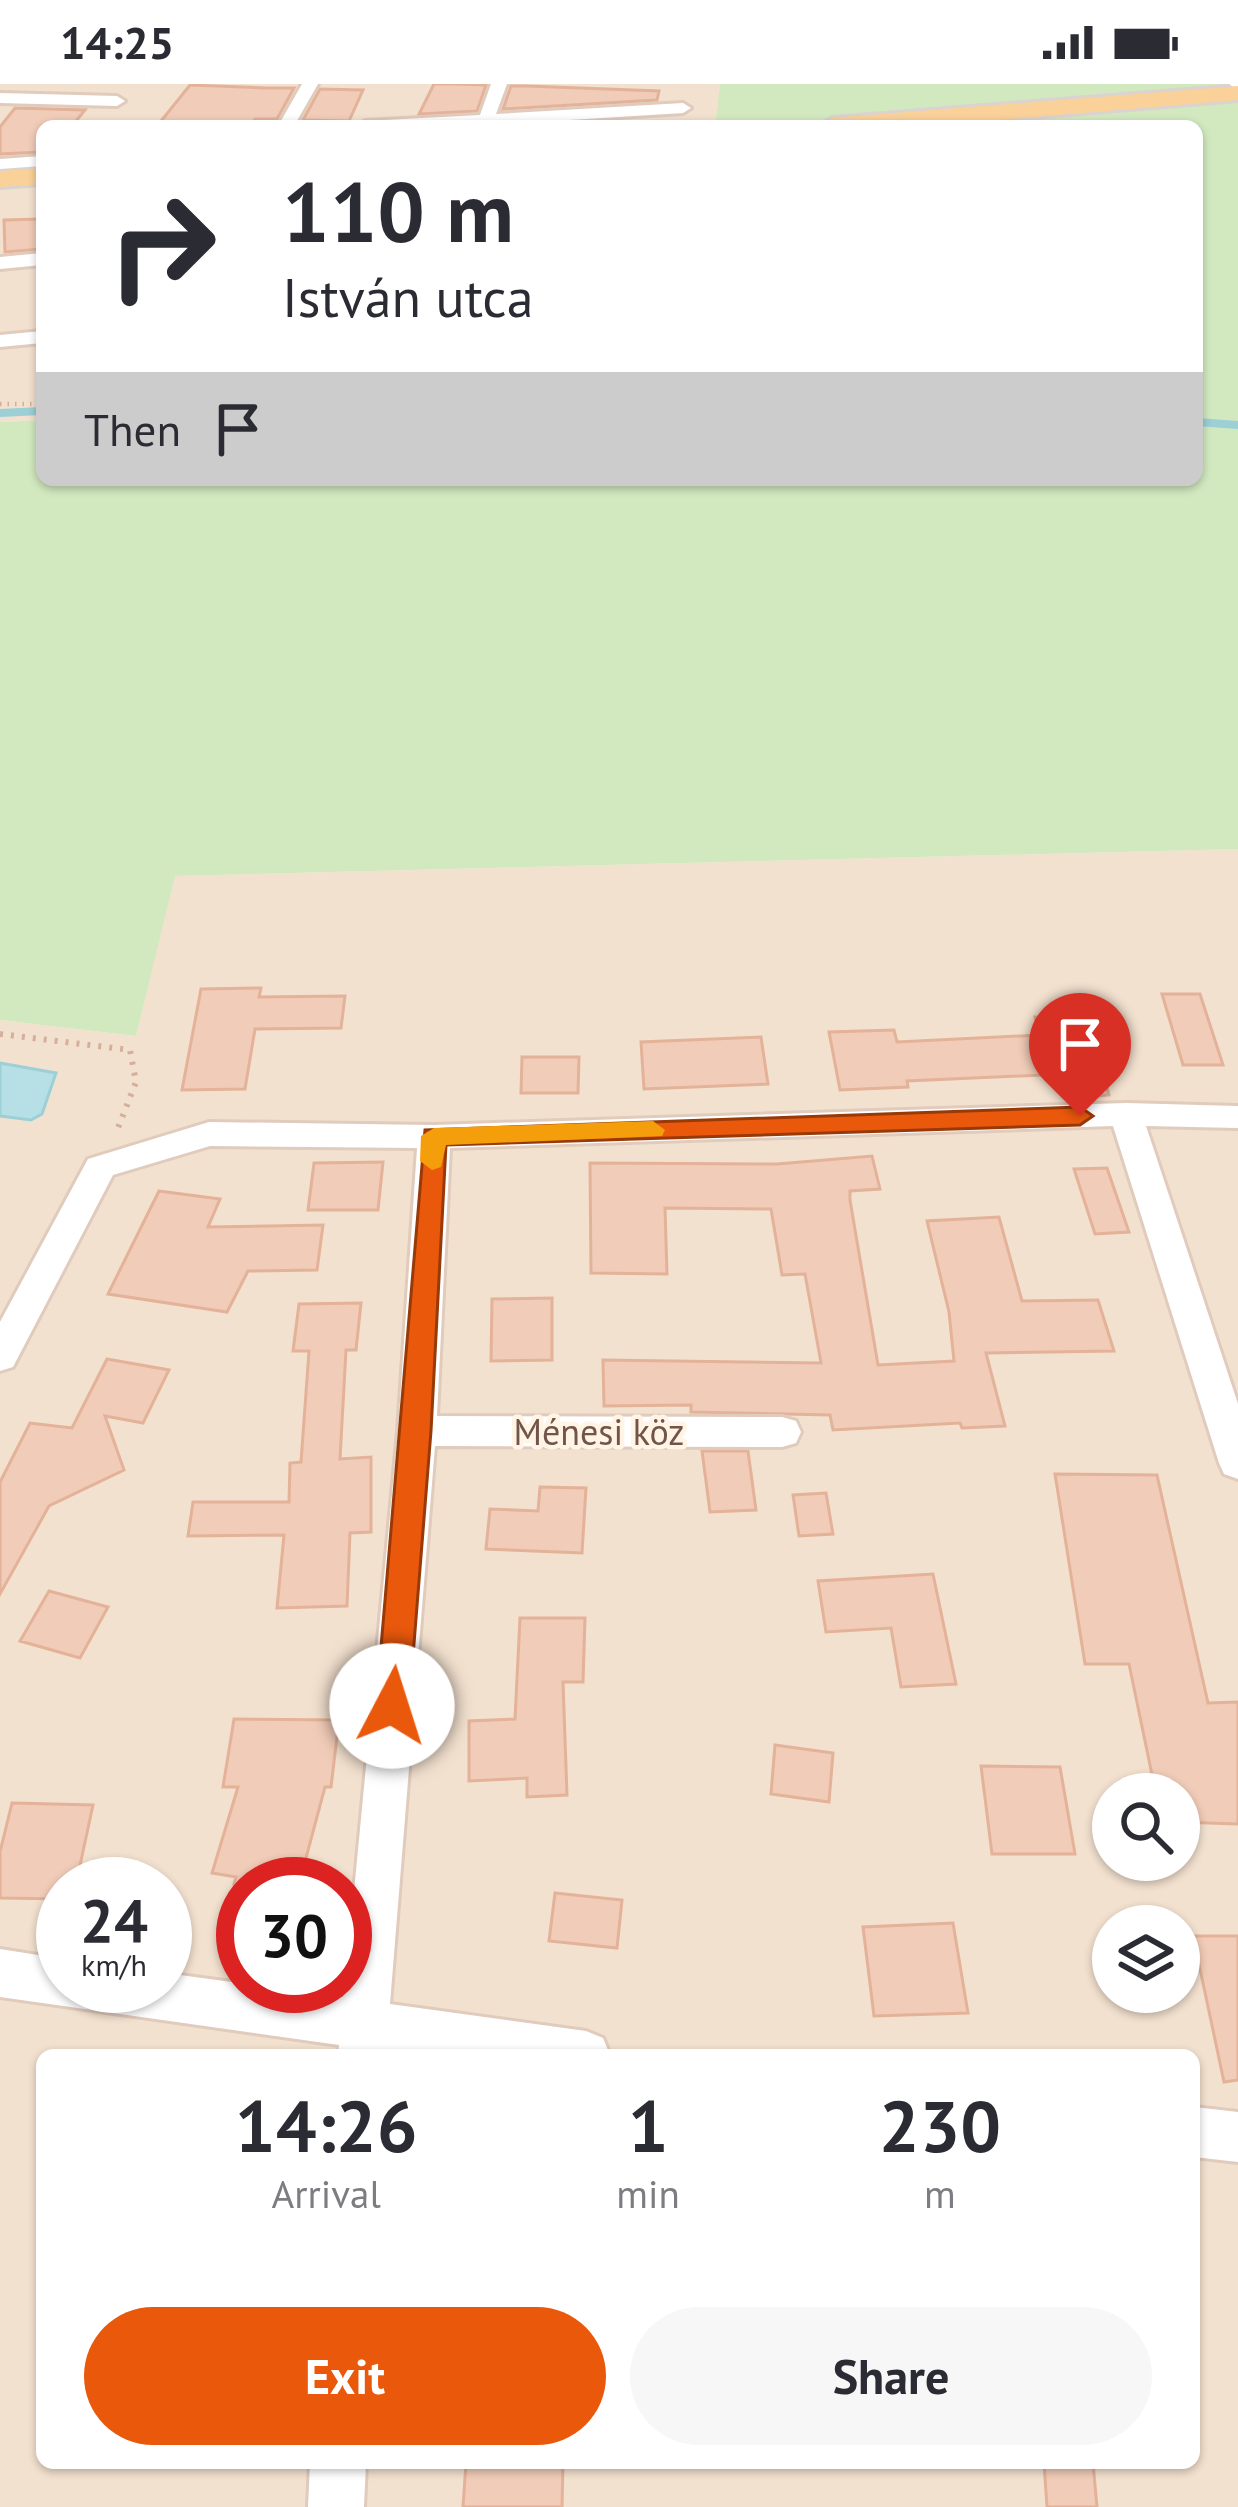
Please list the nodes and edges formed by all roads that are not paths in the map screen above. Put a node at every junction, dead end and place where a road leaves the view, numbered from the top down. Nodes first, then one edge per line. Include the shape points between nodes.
1 (130, 84) edge
2 (310, 84) edge
3 (499, 84) edge
4 (688, 84) edge
5 (1238, 87) edge
6 (0, 98) edge
7 (117, 100) junction
8 (680, 117) edge
9 (102, 120) edge
10 (289, 120) edge
11 (486, 120) joint
12 (894, 120) edge
13 (36, 161) edge
14 (0, 164) edge
15 (36, 176) edge
16 (0, 179) edge
17 (36, 260) edge
18 (0, 263) edge
19 (36, 337) edge
20 (0, 340) edge
21 (1126, 1114) junction
22 (1238, 1117) edge
23 (434, 1136) junction
24 (0, 1357) edge
25 (417, 1431) junction
26 (782, 1432) dead end
27 (1238, 1463) edge
28 (0, 1973) edge
29 (36, 1979) edge
30 (192, 2007) edge
31 (363, 2041) edge
32 (490, 2049) edge
33 (1200, 2133) edge
34 (1238, 2138) edge
35 (338, 2469) edge
36 (336, 2507) edge

1 - 7 street
2 - 10 street
3 - 11 street
4 - 8 street
5 - 12 main road
6 - 7 street
7 - 9 street
8 - 11 street
13 - 14 street
15 - 16 main road
17 - 18 street
19 - 20 street
21 - 22 street
21 - 23 street
21 - 27 street
23 - 24 street via 209,1134 100,1167
23 - 25 street
25 - 26 street, Ménesi köz
25 - 31 street
28 - 29 street
30 - 31 street
31 - 32 street
33 - 34 street
35 - 36 street

